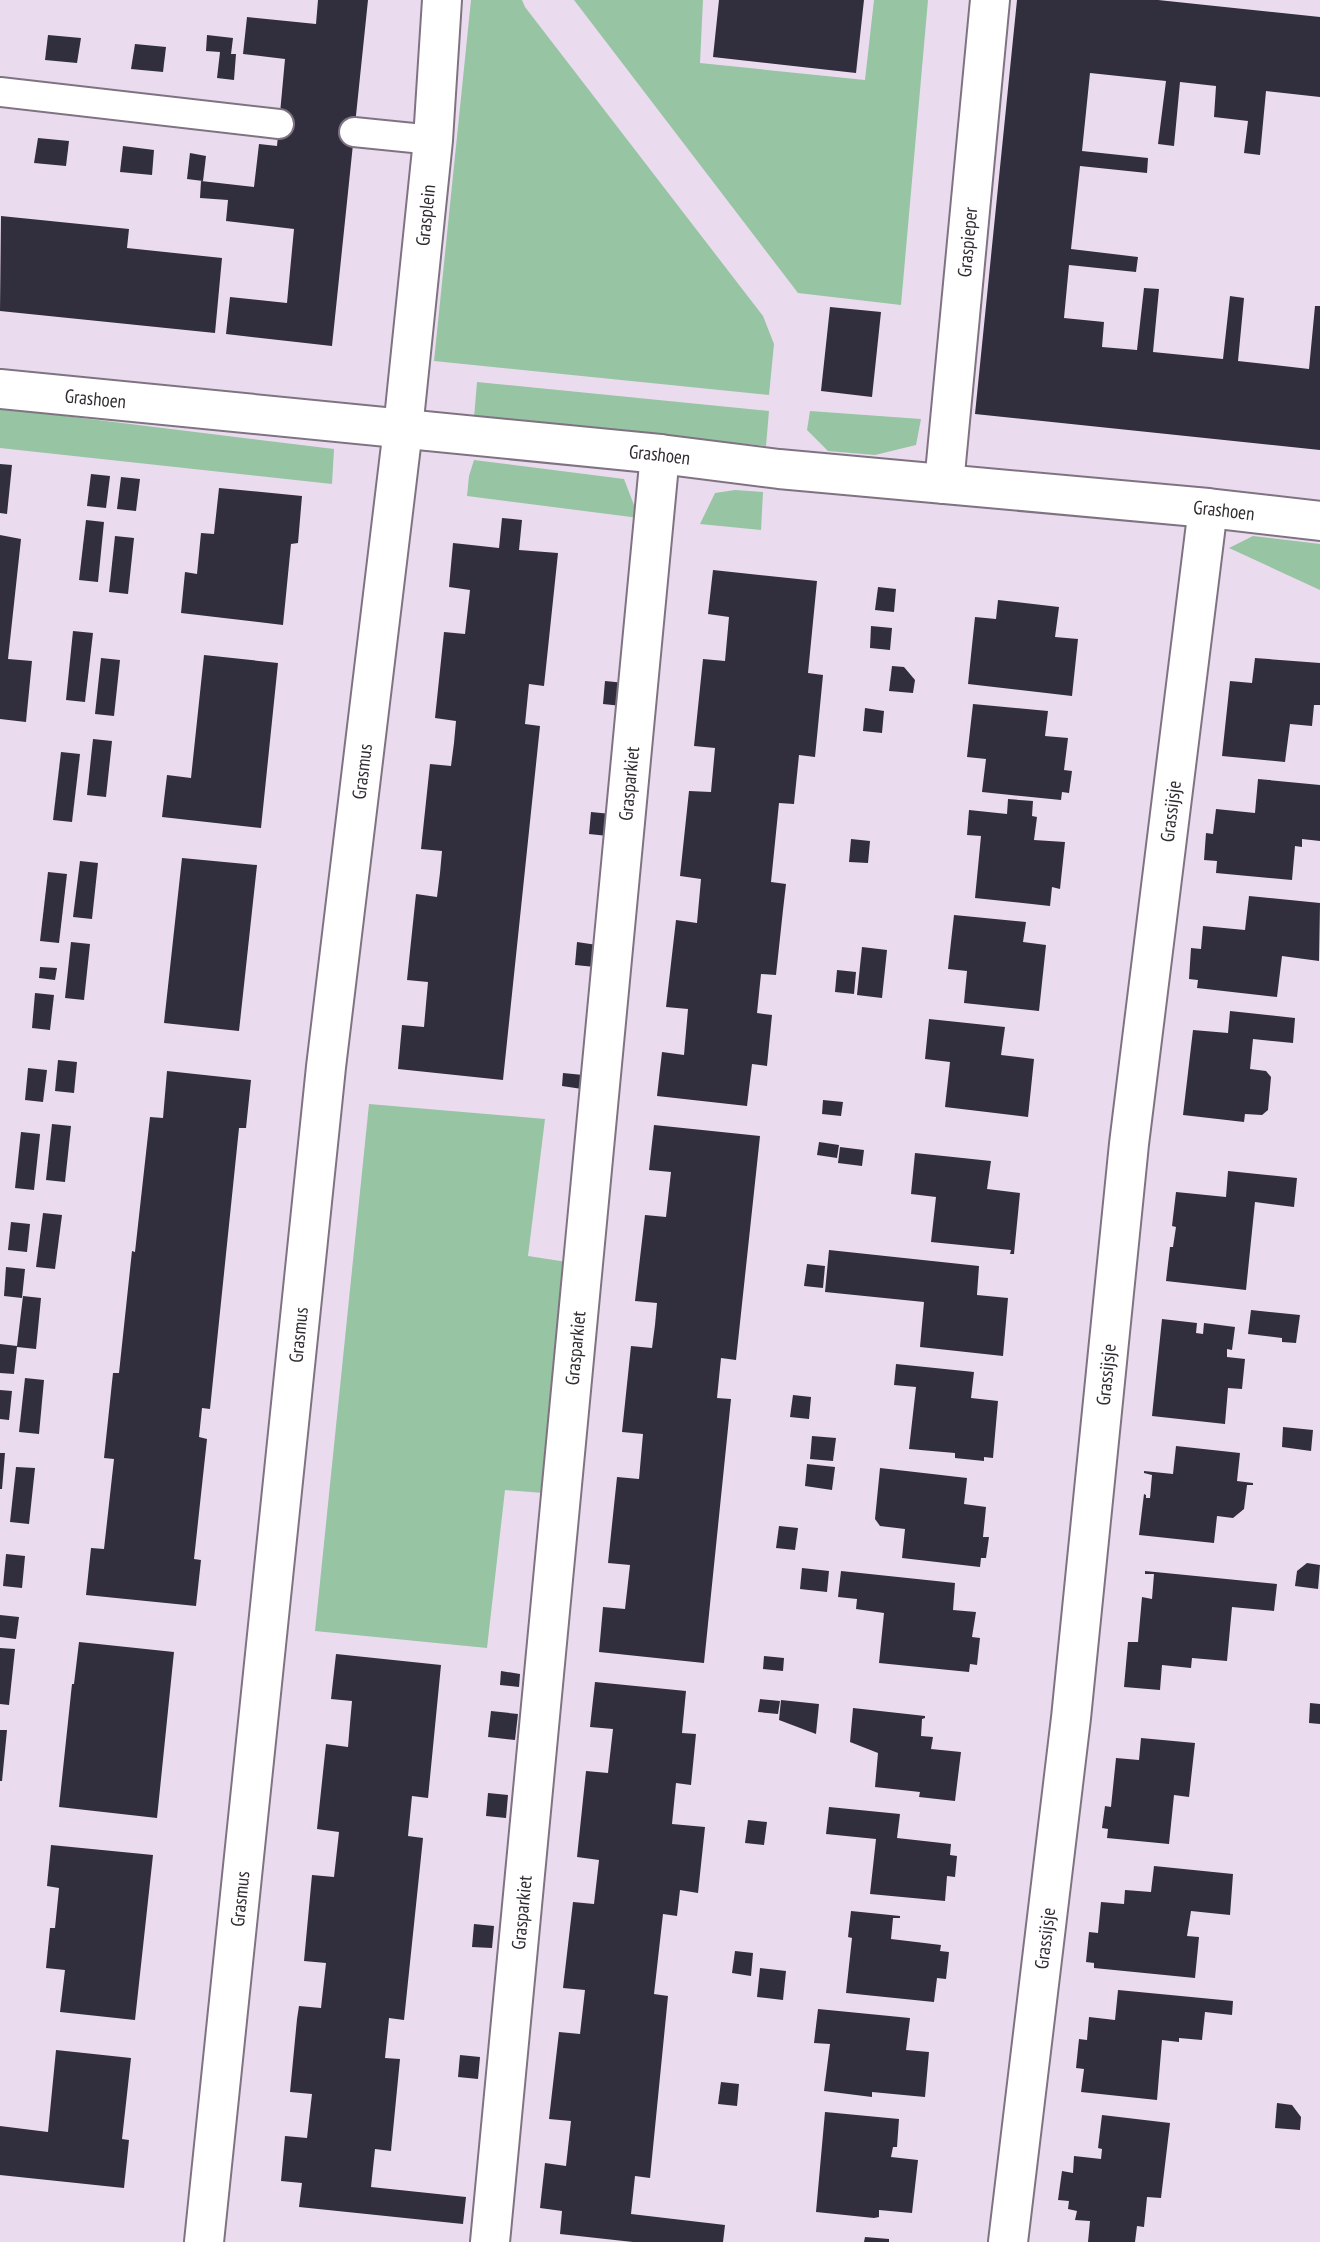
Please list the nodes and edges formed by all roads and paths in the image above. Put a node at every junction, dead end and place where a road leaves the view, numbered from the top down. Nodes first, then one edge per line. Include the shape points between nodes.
1 (442, 0) edge
2 (990, 0) edge
3 (0, 92) edge
4 (279, 124) dead end
5 (354, 132) dead end
6 (433, 141) junction
7 (0, 389) edge
8 (403, 429) junction
9 (660, 454) junction
10 (944, 484) junction
11 (1208, 508) junction
12 (1320, 521) edge
13 (204, 2242) edge
14 (490, 2242) edge
15 (1008, 2242) edge

1 - 6 street, Grasplein
2 - 10 street, Graspieper
3 - 4 lane
5 - 6 lane
6 - 8 street, Grasplein
7 - 8 street, Grashoen
8 - 9 street, Grashoen
8 - 13 street, Grasmus via 326,1067
9 - 10 street, Grashoen
9 - 14 street, Grasparkiet
10 - 11 street, Grashoen
11 - 12 street, Grashoen
11 - 15 street, Grassijsje via 1129,1144 1071,1718

